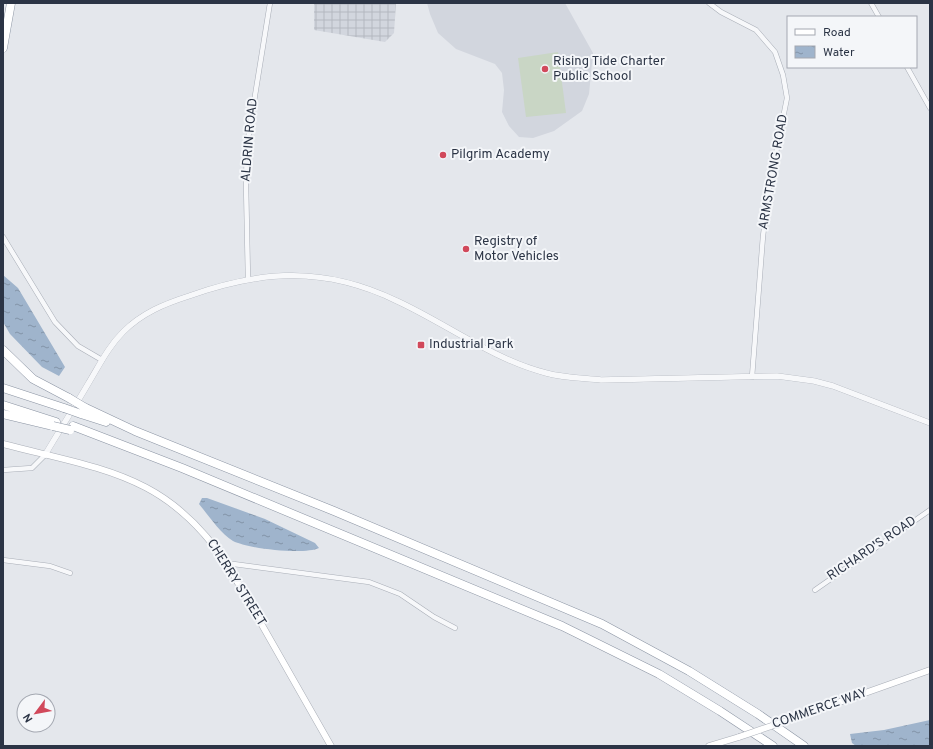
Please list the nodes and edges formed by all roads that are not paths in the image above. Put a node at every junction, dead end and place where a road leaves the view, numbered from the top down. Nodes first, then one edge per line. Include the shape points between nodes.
1 (12, 3) edge
2 (270, 3) edge
3 (709, 3) edge
4 (871, 3) edge
5 (878, 16) edge
6 (3, 46) edge
7 (3, 55) edge
8 (908, 68) edge
9 (930, 108) edge
10 (3, 237) edge
11 (248, 278) junction
12 (3, 350) edge
13 (102, 360) junction
14 (752, 376) junction
15 (3, 388) edge
16 (3, 405) edge
17 (83, 410) junction
18 (3, 414) edge
19 (930, 423) edge
20 (54, 424) junction
21 (3, 444) edge
22 (45, 455) junction
23 (3, 470) edge
24 (930, 510) edge
25 (3, 560) edge
26 (226, 562) junction
27 (70, 573) dead end
28 (815, 590) dead end
29 (455, 628) dead end
30 (930, 670) edge
31 (331, 746) edge
32 (709, 746) edge
33 (773, 746) edge
34 (804, 746) edge

1 - 6 highway
2 - 11 street, ALDRIN ROAD via 247,145
3 - 14 street, ARMSTRONG ROAD via 756,30 775,52 787,98 763,236
4 - 5 street
6 - 7 highway
8 - 9 street
10 - 13 street via 55,322 78,346
11 - 13 street via 169,302 148,312 131,324
11 - 14 street via 303,276 359,285 398,301 501,356 528,368 556,375 601,380
12 - 17 highway, bridge via 33,379 69,398
13 - 22 street
14 - 19 street via 777,376 827,384
15 - 17 highway, bridge via 64,408
16 - 20 highway
17 - 34 highway via 334,511 602,624 689,671
18 - 20 highway
20 - 33 highway, bridge via 103,437 562,626 659,674
21 - 22 main road, CHERRY STREET
22 - 23 street via 32,468
22 - 26 main road, CHERRY STREET via 116,473 152,490 172,503 195,524
24 - 28 street, RICHARD'S ROAD
25 - 27 street via 50,566
26 - 29 street via 369,582 400,594
26 - 31 main road, CHERRY STREET
30 - 32 main road, COMMERCE WAY, bridge

